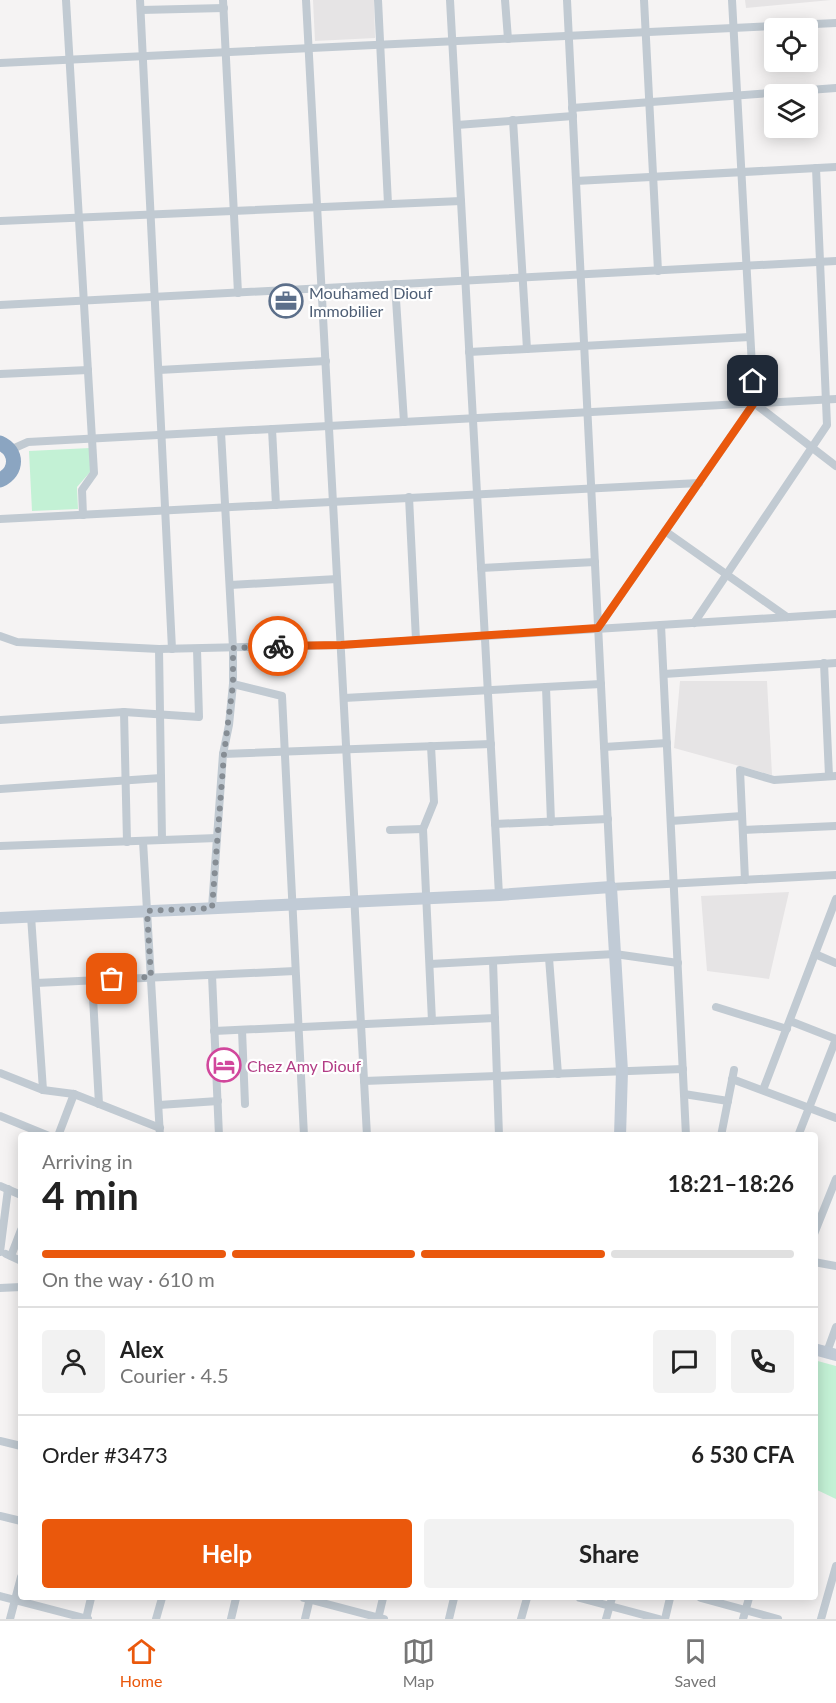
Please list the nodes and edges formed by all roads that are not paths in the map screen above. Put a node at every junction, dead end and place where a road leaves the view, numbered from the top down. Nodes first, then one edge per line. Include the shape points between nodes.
1 (66, 0) edge
2 (306, 0) edge
3 (378, 0) edge
4 (450, 0) edge
5 (506, 0) edge
6 (567, 0) edge
7 (644, 0) edge
8 (732, 0) edge
9 (186, 4) edge
10 (223, 4) edge
11 (141, 5) edge
12 (836, 23) edge
13 (733, 28) junction
14 (645, 33) junction
15 (569, 36) junction
16 (508, 39) junction
17 (452, 42) junction
18 (380, 45) junction
19 (309, 49) junction
20 (226, 53) junction
21 (143, 57) junction
22 (69, 60) junction
23 (0, 63) edge
24 (836, 88) edge
25 (737, 96) junction
26 (649, 102) junction
27 (572, 112) junction
28 (513, 120) junction
29 (457, 125) junction
30 (836, 167) edge
31 (816, 168) junction
32 (741, 172) junction
33 (653, 177) junction
34 (576, 181) junction
35 (461, 201) junction
36 (388, 204) junction
37 (317, 207) junction
38 (234, 211) junction
39 (151, 214) junction
40 (79, 217) junction
41 (0, 221) edge
42 (836, 261) edge
43 (820, 262) junction
44 (746, 266) junction
45 (658, 271) junction
46 (580, 275) junction
47 (523, 278) junction
48 (465, 281) junction
49 (396, 284) junction
50 (322, 288) junction
51 (238, 293) junction
52 (155, 297) junction
53 (84, 301) junction
54 (0, 305) edge
55 (750, 338) junction
56 (584, 346) junction
57 (528, 349) junction
58 (469, 352) junction
59 (326, 361) junction
60 (88, 370) junction
61 (159, 370) junction
62 (0, 374) edge
63 (831, 399) edge
64 (754, 403) junction
65 (587, 412) junction
66 (473, 418) junction
67 (404, 422) junction
68 (329, 426) junction
69 (272, 429) junction
70 (221, 432) junction
71 (162, 435) junction
72 (93, 439) junction
73 (5, 447) edge
74 (812, 447) junction
75 (836, 466) edge
76 (1, 483) edge
77 (699, 483) junction
78 (591, 488) junction
79 (477, 494) junction
80 (409, 497) junction
81 (333, 501) junction
82 (276, 504) junction
83 (225, 507) junction
84 (165, 510) junction
85 (83, 515) junction
86 (0, 519) edge
87 (665, 531) junction
88 (595, 562) junction
89 (481, 568) junction
90 (726, 574) junction
91 (337, 579) junction
92 (230, 585) junction
93 (836, 614) edge
94 (788, 617) junction
95 (694, 622) junction
96 (661, 625) junction
97 (598, 628) junction
98 (0, 636) edge
99 (485, 636) junction
100 (416, 640) junction
101 (341, 645) junction
102 (233, 648) junction
103 (159, 649) junction
104 (172, 649) junction
105 (197, 649) junction
106 (824, 663) junction
107 (836, 663) edge
108 (664, 674) junction
109 (233, 684) junction
110 (601, 684) junction
111 (546, 687) junction
112 (488, 690) junction
113 (344, 698) junction
114 (124, 712) junction
115 (160, 714) junction
116 (0, 720) edge
117 (667, 743) junction
118 (491, 744) junction
119 (431, 746) junction
120 (604, 747) junction
121 (346, 749) junction
122 (283, 752) junction
123 (224, 754) junction
124 (832, 776) edge
125 (161, 778) junction
126 (126, 780) junction
127 (0, 789) edge
128 (742, 816) junction
129 (608, 819) junction
130 (671, 821) junction
131 (551, 822) junction
132 (495, 824) junction
133 (836, 826) edge
134 (423, 829) junction
135 (390, 830) dead end
136 (743, 830) junction
137 (217, 838) junction
138 (162, 840) junction
139 (143, 841) junction
140 (127, 842) junction
141 (0, 846) edge
142 (836, 875) edge
143 (745, 880) junction
144 (674, 883) junction
145 (611, 887) junction
146 (499, 895) junction
147 (427, 898) junction
148 (836, 899) edge
149 (355, 901) junction
150 (291, 904) junction
151 (212, 908) junction
152 (147, 911) junction
153 (31, 916) junction
154 (0, 918) edge
155 (615, 954) junction
156 (815, 954) junction
157 (549, 958) junction
158 (493, 961) junction
159 (678, 963) junction
160 (836, 963) edge
161 (430, 964) junction
162 (295, 971) junction
163 (212, 975) junction
164 (151, 977) junction
165 (92, 980) junction
166 (36, 983) junction
167 (716, 1006) dead end
168 (495, 1018) junction
169 (432, 1021) junction
170 (361, 1024) junction
171 (788, 1025) junction
172 (298, 1027) junction
173 (242, 1030) junction
174 (214, 1031) junction
175 (836, 1039) edge
176 (683, 1069) junction
177 (622, 1071) junction
178 (0, 1073) edge
179 (558, 1074) junction
180 (497, 1076) junction
181 (364, 1081) junction
182 (43, 1090) junction
183 (764, 1090) junction
184 (74, 1094) junction
185 (684, 1094) junction
186 (218, 1101) junction
187 (728, 1101) junction
188 (99, 1104) junction
189 (244, 1104) dead end
190 (159, 1105) junction
191 (809, 1108) junction
192 (0, 1116) edge
193 (836, 1118) edge
194 (39, 1132) edge
195 (60, 1132) edge
196 (160, 1132) edge
197 (219, 1132) edge
198 (304, 1132) edge
199 (367, 1132) edge
200 (499, 1132) edge
201 (620, 1132) edge
202 (686, 1132) edge
203 (722, 1132) edge
204 (800, 1132) edge
205 (836, 1179) edge
206 (4, 1188) edge
207 (18, 1194) edge
208 (818, 1224) edge
209 (18, 1237) edge
210 (0, 1252) edge
211 (10, 1256) junction
212 (18, 1260) edge
213 (818, 1263) edge
214 (836, 1266) edge
215 (18, 1287) edge
216 (0, 1288) edge
217 (836, 1327) edge
218 (826, 1352) edge
219 (0, 1441) edge
220 (18, 1445) edge
221 (0, 1516) edge
222 (18, 1520) edge
223 (836, 1566) edge
224 (18, 1588) edge
225 (0, 1596) edge
226 (15, 1600) junction
227 (91, 1600) edge
228 (161, 1600) edge
229 (236, 1600) edge
230 (308, 1600) edge
231 (315, 1600) edge
232 (383, 1600) edge
233 (454, 1600) edge
234 (526, 1600) edge
235 (596, 1600) edge
236 (670, 1600) edge
237 (705, 1600) edge
238 (749, 1600) edge
239 (611, 1602) edge
240 (745, 1615) edge
241 (380, 1618) edge
242 (10, 1619) edge
243 (86, 1619) edge
244 (156, 1619) edge
245 (231, 1619) edge
246 (305, 1619) edge
247 (449, 1619) edge
248 (521, 1619) edge
249 (606, 1619) edge
250 (659, 1619) edge
251 (665, 1619) edge
252 (778, 1619) edge
253 (821, 1619) edge

1 - 22 street
2 - 19 street
3 - 18 street
4 - 17 street
5 - 16 street
6 - 15 street
7 - 14 street
8 - 13 street
9 - 10 street
9 - 11 street
10 - 20 street
11 - 21 street
12 - 13 street
13 - 14 street
13 - 25 street
14 - 15 street
14 - 26 street
15 - 16 street
15 - 27 street
16 - 17 street
17 - 18 street
17 - 29 street
18 - 19 street
18 - 36 street
19 - 20 street
19 - 37 street
20 - 21 street
20 - 38 street
21 - 22 street
21 - 39 street
22 - 23 street
22 - 40 street
24 - 25 street
25 - 26 street
25 - 32 street
26 - 27 street
26 - 33 street
27 - 28 street
27 - 34 street
28 - 29 street
28 - 47 street
29 - 35 street
30 - 31 street
31 - 32 street
31 - 43 street
32 - 33 street
32 - 44 street
33 - 34 street
33 - 45 street
34 - 46 street
35 - 36 street
35 - 48 street
36 - 37 street
37 - 38 street
37 - 50 street
38 - 39 street
38 - 51 street
39 - 40 street
39 - 52 street
40 - 41 street
40 - 53 street
42 - 43 street
43 - 44 street
43 - 63 street
44 - 45 street
44 - 55 street
45 - 46 street
46 - 47 street
46 - 56 street
47 - 48 street
47 - 57 street
48 - 49 street
48 - 58 street
49 - 50 street
49 - 67 street
50 - 51 street
50 - 59 street
51 - 52 street
52 - 53 street
52 - 61 street
53 - 54 street
53 - 60 street
55 - 56 street
55 - 64 street
56 - 57 street
56 - 65 street
57 - 58 street
58 - 66 street
59 - 61 street
59 - 68 street
60 - 62 street
60 - 72 street
61 - 71 street
63 - 64 street
63 - 74 street via 827,425
64 - 65 street
64 - 74 street
64 - 77 street
65 - 66 street
65 - 78 street
66 - 67 street
66 - 79 street
67 - 68 street
68 - 69 street
68 - 81 street
69 - 70 street
69 - 82 street
70 - 71 street
70 - 83 street
71 - 72 street
71 - 84 street
72 - 73 street
72 - 85 street via 94,473 82,490
73 - 76 highway via 13,455 14,466
74 - 75 street
74 - 90 street
77 - 78 street
77 - 87 street
78 - 79 street
78 - 88 street
79 - 80 street
79 - 89 street
80 - 81 street
80 - 100 street
81 - 82 street
81 - 91 street
82 - 83 street
83 - 84 street
83 - 92 street
84 - 85 street
84 - 104 street
85 - 86 street
87 - 90 street
87 - 97 street
88 - 89 street
88 - 97 street
89 - 99 street
90 - 94 street
90 - 95 street
91 - 92 street
91 - 101 street
92 - 102 street
93 - 94 street
94 - 95 street
95 - 96 street
96 - 97 street
96 - 108 street
97 - 99 street
97 - 110 street
98 - 103 street via 17,642
99 - 100 street
99 - 112 street
100 - 101 street
101 - 102 street
101 - 113 street
102 - 105 street
102 - 109 street
103 - 104 street
103 - 115 street
104 - 105 street
105 - 115 street via 199,717
106 - 107 street
106 - 108 street
106 - 124 street
108 - 117 street
109 - 122 street via 282,696
109 - 123 street
110 - 111 street
110 - 120 street
111 - 112 street
111 - 131 street
112 - 113 street
112 - 118 street
113 - 121 street
114 - 115 street
114 - 116 street
114 - 126 street
115 - 125 street
117 - 120 street
117 - 130 street
118 - 119 street
118 - 132 street
119 - 121 street
119 - 134 street via 434,802
120 - 129 street
121 - 122 street
121 - 149 street
122 - 123 street
122 - 150 street
123 - 137 street
124 - 128 street via 774,780 740,770
125 - 126 street
125 - 138 street
126 - 127 street
126 - 140 street
128 - 130 street
128 - 136 street
129 - 131 street
129 - 145 street
130 - 144 street
131 - 132 street
132 - 146 street
133 - 136 street
134 - 135 street
134 - 147 street
136 - 143 street
137 - 138 street
137 - 151 street
138 - 139 street
139 - 140 street
139 - 152 street
140 - 141 street
142 - 143 street
143 - 144 street
144 - 145 street
144 - 159 street
145 - 146 main road
145 - 155 main road
146 - 147 main road
147 - 149 main road
147 - 161 street
148 - 156 street
149 - 150 main road
149 - 170 street
150 - 151 main road
150 - 162 street
151 - 152 main road
152 - 153 main road
152 - 164 street
153 - 154 main road
153 - 166 street
155 - 157 street
155 - 159 street
155 - 177 main road
156 - 160 street
156 - 171 street
157 - 158 street
157 - 179 street
158 - 161 street
158 - 168 street
159 - 176 street
161 - 169 street
162 - 163 street
162 - 172 street
163 - 164 street
163 - 174 street
164 - 165 street
164 - 190 street
165 - 166 street
165 - 188 street
166 - 182 street
167 - 171 street
168 - 169 street
168 - 180 street
169 - 170 street
170 - 172 street
170 - 181 street
171 - 175 street
171 - 183 street
172 - 173 street
172 - 198 street
173 - 174 street
173 - 189 street
174 - 186 street
175 - 191 street
176 - 177 street
176 - 185 street
177 - 179 street
177 - 201 main road
178 - 182 street
179 - 180 street
180 - 181 street
180 - 200 street
181 - 199 street
182 - 184 street
183 - 187 street via 733,1074
183 - 191 street
184 - 188 street
184 - 195 street
185 - 187 street
185 - 202 street
186 - 190 street
186 - 197 street
187 - 203 street
188 - 196 street
190 - 196 street
191 - 193 street
191 - 204 street
192 - 194 street
205 - 208 street
206 - 207 street
206 - 210 street
209 - 211 street
210 - 211 street
211 - 212 street
213 - 214 street
215 - 216 street
217 - 218 street
219 - 220 street
221 - 222 street
223 - 253 street
224 - 226 street
225 - 226 street
226 - 242 street
226 - 243 street
227 - 243 street
228 - 244 street
229 - 245 street
230 - 246 street
231 - 241 street
232 - 241 street
233 - 247 street
234 - 248 street
235 - 239 street
236 - 251 street
237 - 240 street
238 - 240 street
239 - 249 street
239 - 250 street
240 - 252 street

